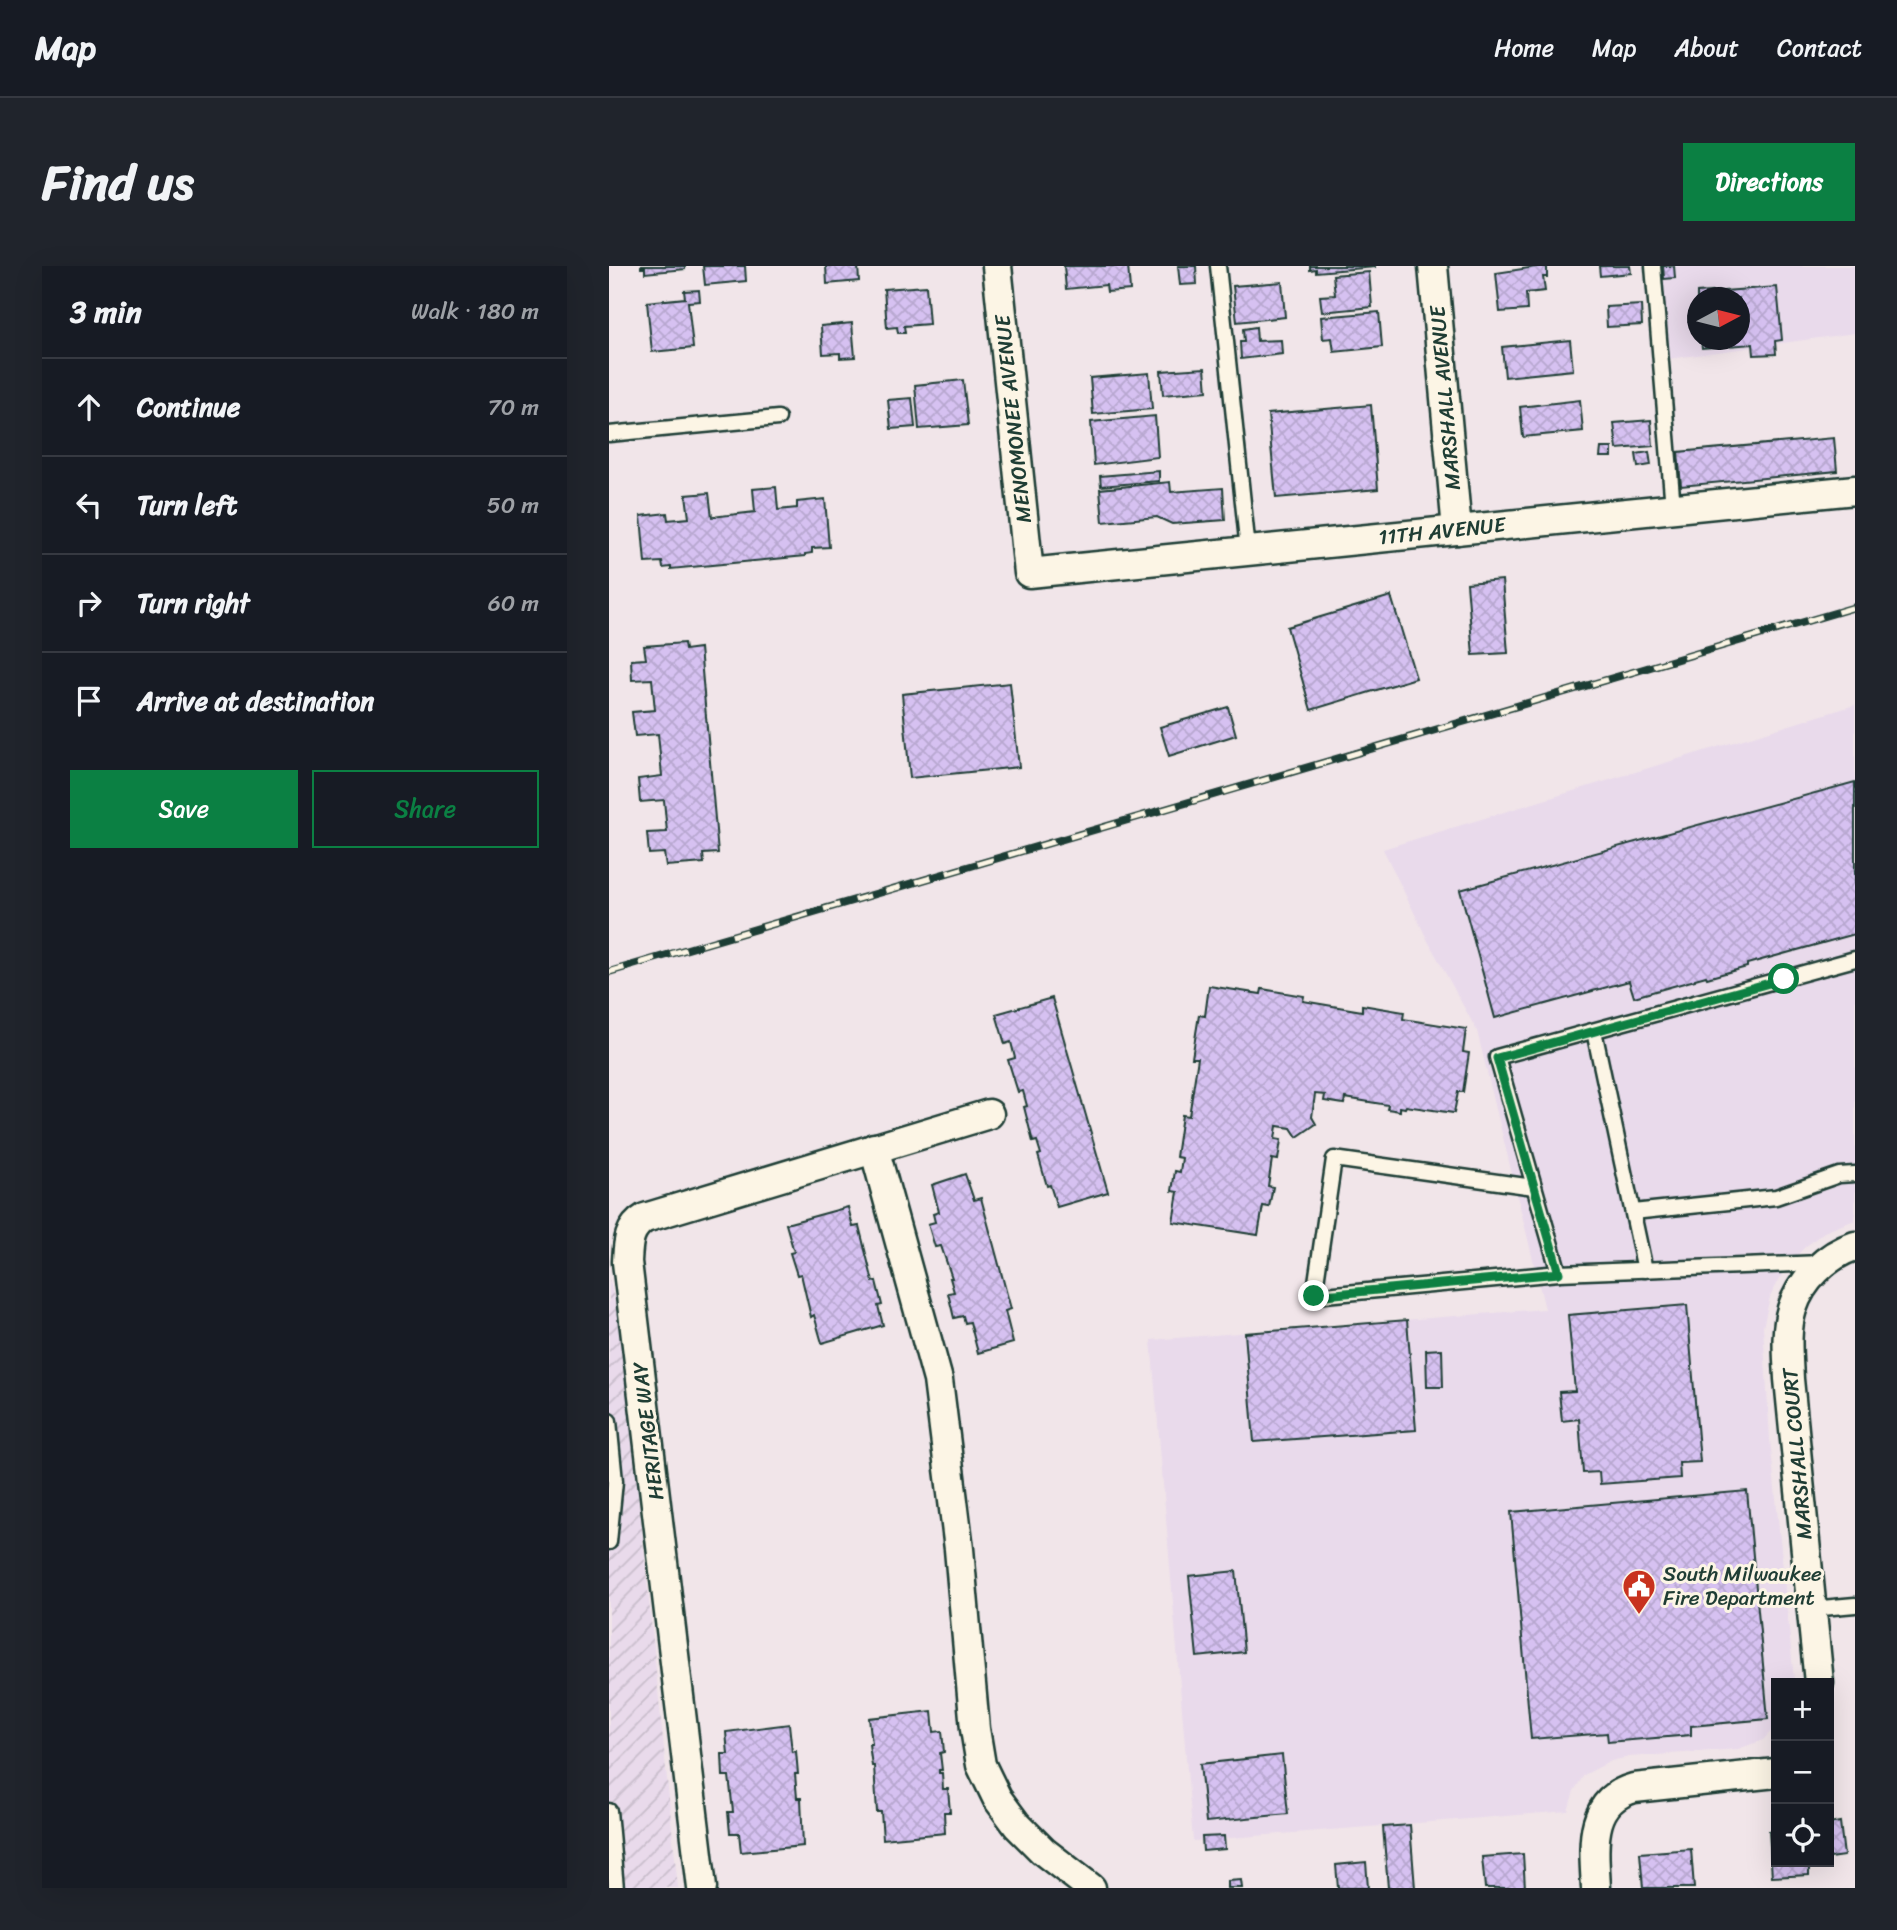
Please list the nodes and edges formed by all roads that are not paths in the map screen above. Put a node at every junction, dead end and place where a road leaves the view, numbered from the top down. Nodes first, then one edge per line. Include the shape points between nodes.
1 (997, 266) edge
2 (1218, 266) edge
3 (1433, 266) edge
4 (1653, 266) edge
5 (778, 418) dead end
6 (609, 434) edge
7 (1855, 490) edge
8 (1673, 508) junction
9 (1457, 530) junction
10 (1248, 551) junction
11 (1029, 573) joint
12 (1855, 960) edge
13 (1594, 1031) junction
14 (989, 1114) dead end
15 (874, 1148) junction
16 (1855, 1174) edge
17 (1534, 1186) junction
18 (1633, 1212) junction
19 (1855, 1246) edge
20 (1823, 1263) junction
21 (1645, 1270) junction
22 (1559, 1273) junction
23 (609, 1420) edge
24 (609, 1542) edge
25 (1855, 1605) edge
26 (1811, 1609) junction
27 (1818, 1678) edge
28 (1771, 1774) edge
29 (609, 1820) edge
30 (616, 1888) edge
31 (702, 1888) edge
32 (1091, 1888) edge
33 (1595, 1888) edge

1 - 11 street, MENOMONEE AVENUE
2 - 10 lane
3 - 9 street, MARSHALL AVENUE
4 - 8 lane
5 - 6 lane
7 - 8 street, 11TH AVENUE
8 - 9 street, 11TH AVENUE
9 - 10 street, 11TH AVENUE
10 - 11 street, 11TH AVENUE
12 - 13 lane
13 - 17 lane via 1497,1058
13 - 18 lane
14 - 15 street, HERITAGE WAY
15 - 31 street, HERITAGE WAY via 645,1219 629,1234 627,1262
15 - 32 street via 938,1380 981,1765 1017,1825
16 - 18 lane via 1839,1175 1776,1197
17 - 22 lane
17 - 22 lane via 1334,1159 1314,1296
18 - 21 lane
19 - 20 street
20 - 21 lane
20 - 26 street, MARSHALL COURT via 1807,1280 1792,1308 1788,1338
21 - 22 lane
23 - 24 lane via 615,1481
25 - 26 lane
26 - 27 street, MARSHALL COURT
28 - 33 street via 1634,1788 1613,1796 1599,1816
29 - 30 lane

